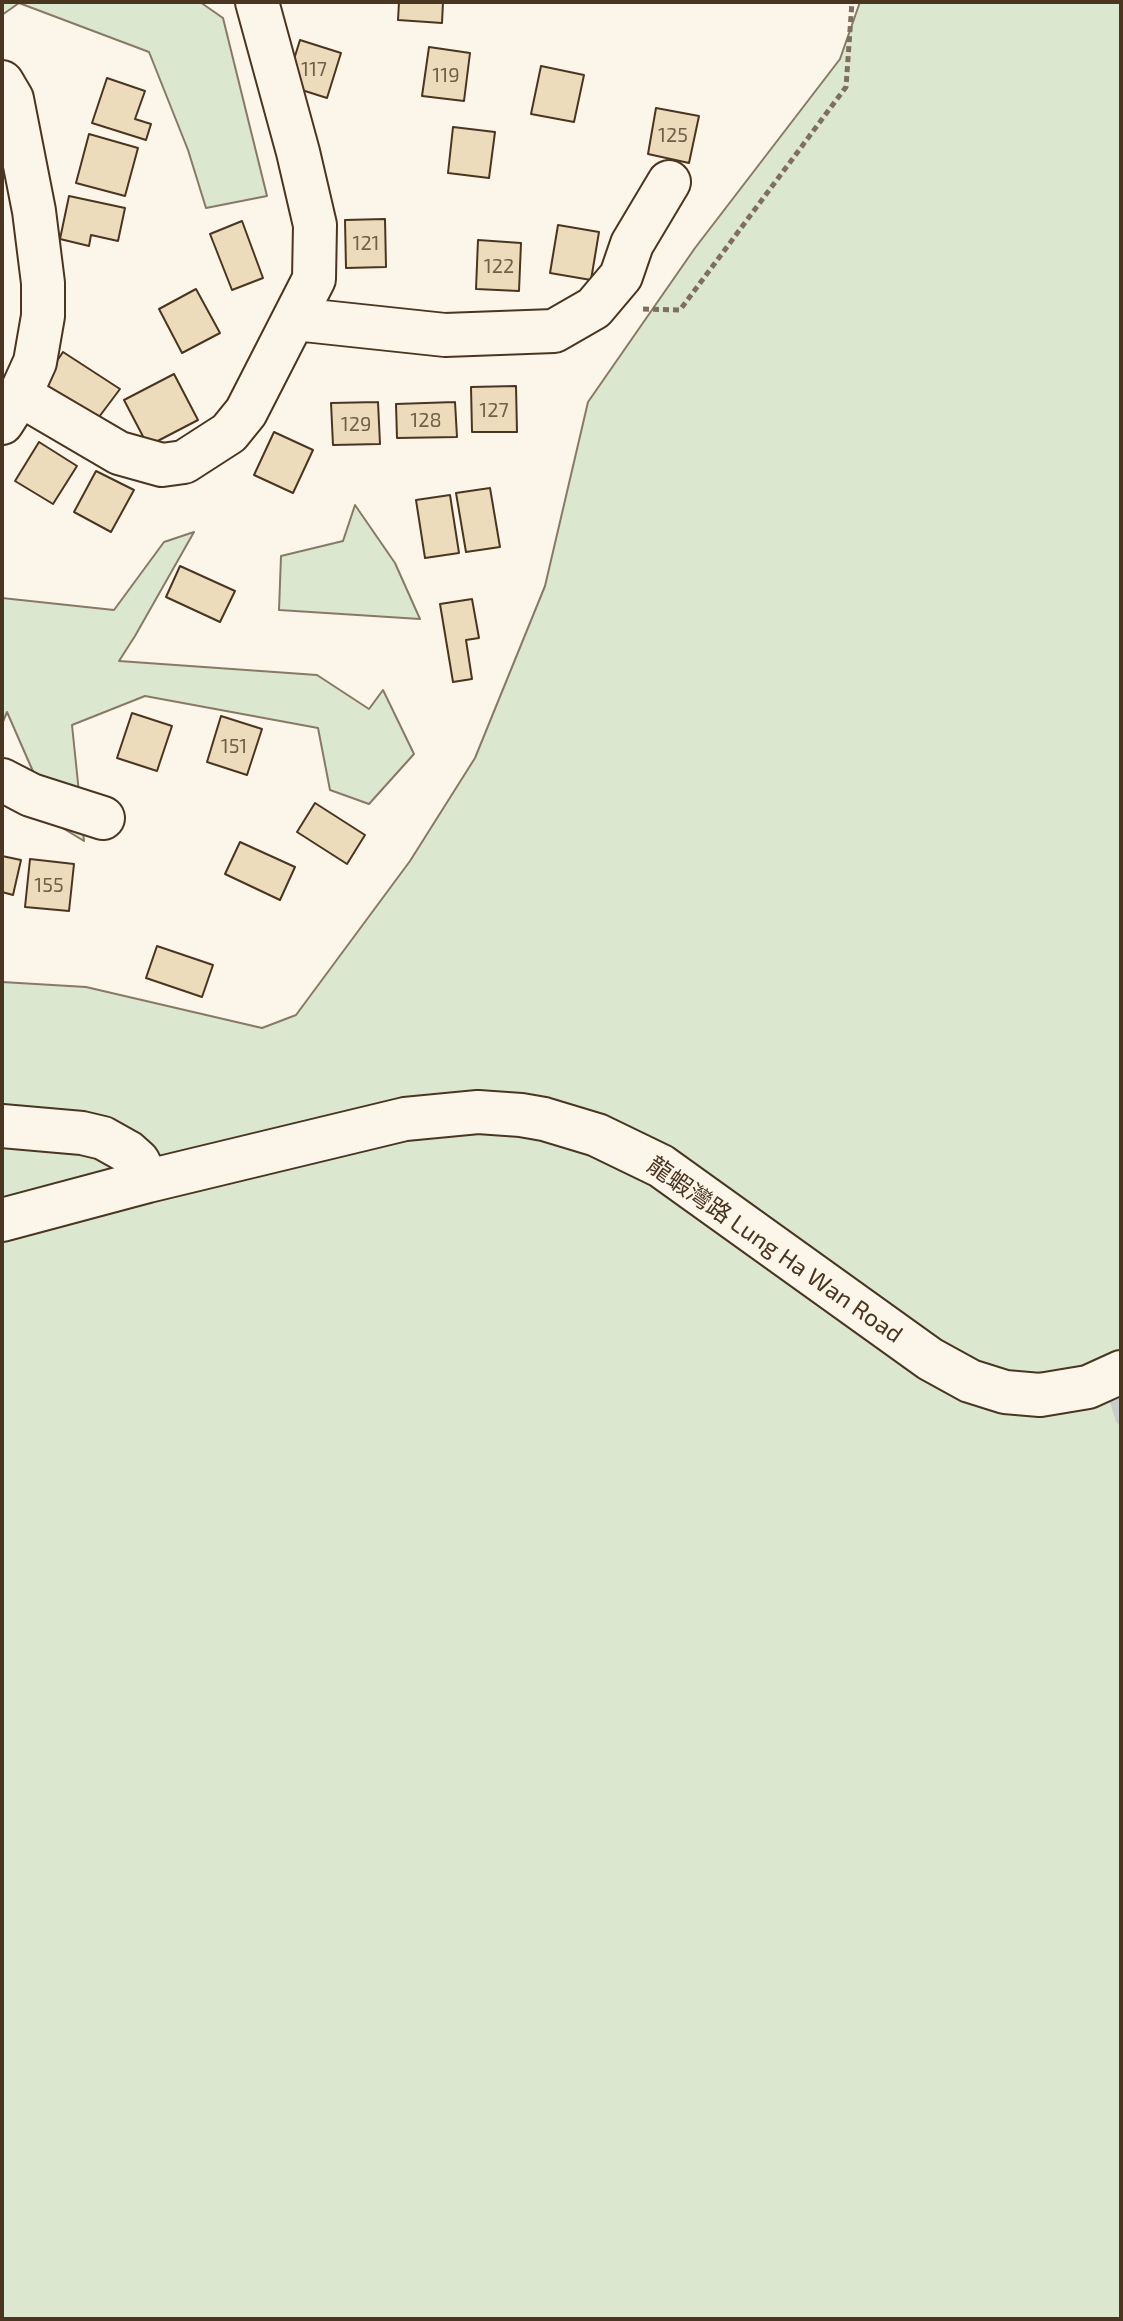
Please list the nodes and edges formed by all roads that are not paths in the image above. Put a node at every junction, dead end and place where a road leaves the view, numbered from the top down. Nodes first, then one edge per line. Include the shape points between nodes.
1 (257, 2) edge
2 (7, 91) edge
3 (669, 182) dead end
4 (295, 319) junction
5 (11, 409) edge
6 (2, 780) edge
7 (103, 818) dead end
8 (2, 1126) edge
9 (148, 1181) junction
10 (2, 1220) edge
11 (1121, 1372) edge

1 - 4 street via 315,225 314,279
2 - 5 street via 34,211 43,283 39,348
3 - 4 street via 632,244 621,276 594,308 554,331 445,335
4 - 5 street via 238,424 177,465 131,458
6 - 7 street
8 - 9 street via 103,1138 138,1161
9 - 10 street, 龍蝦灣路 Lung Ha Wan Road
9 - 11 street, 龍蝦灣路 Lung Ha Wan Road via 405,1119 498,1112 544,1119 597,1135 661,1166 930,1359 970,1381 1005,1392 1049,1394 1088,1387

